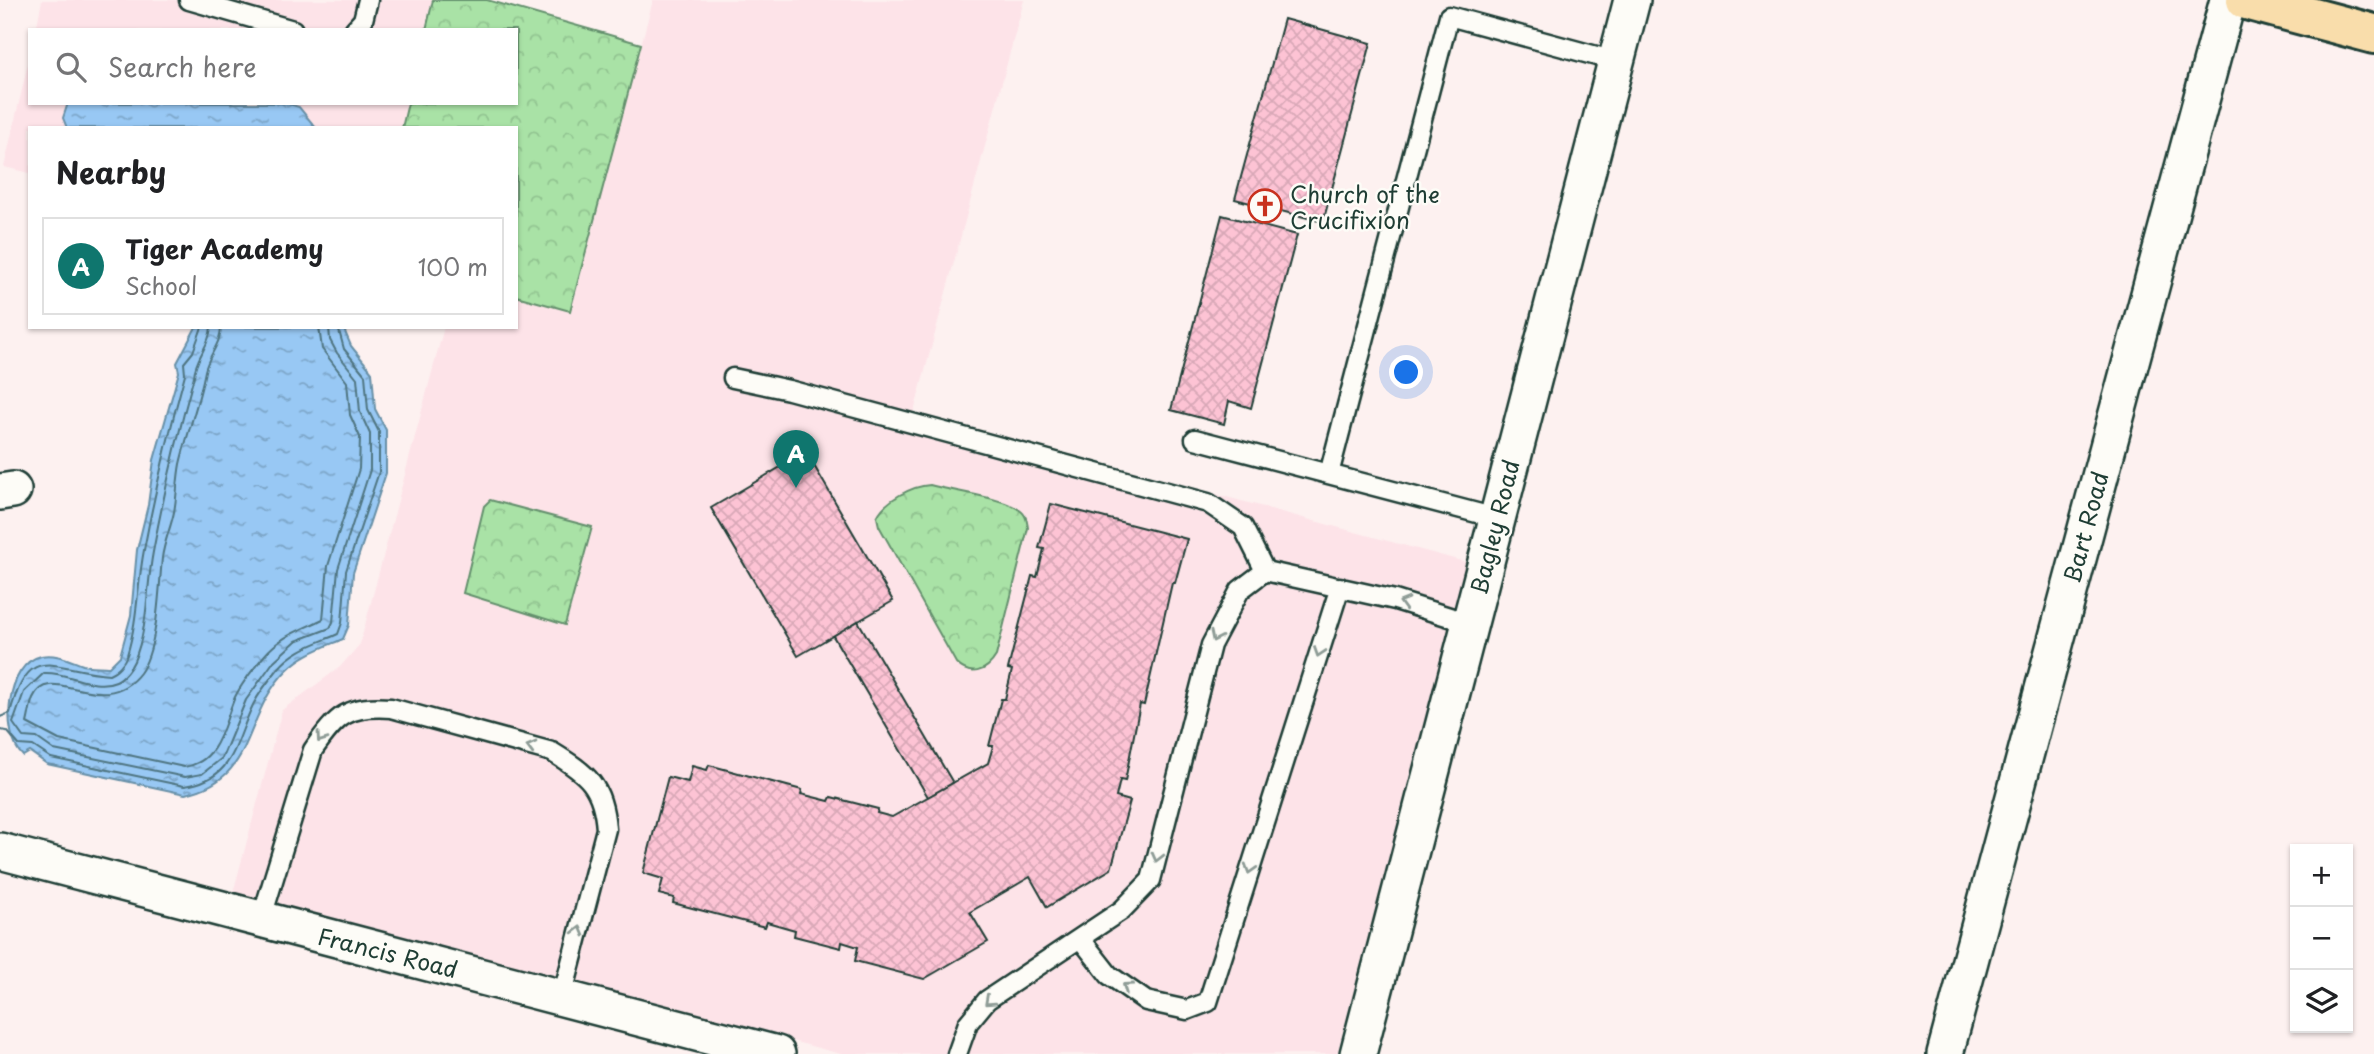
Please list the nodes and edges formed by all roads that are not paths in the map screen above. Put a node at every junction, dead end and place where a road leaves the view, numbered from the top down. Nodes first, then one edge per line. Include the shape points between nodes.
1 (189, 0) edge
2 (368, 0) edge
3 (1632, 0) edge
4 (2228, 0) edge
5 (2246, 0) edge
6 (286, 28) edge
7 (356, 28) edge
8 (2374, 34) edge
9 (1615, 61) junction
10 (733, 378) dead end
11 (1195, 439) dead end
12 (1329, 474) junction
13 (1496, 518) junction
14 (1265, 571) junction
15 (1340, 587) junction
16 (1469, 623) junction
17 (0, 851) edge
18 (261, 919) junction
19 (1080, 938) junction
20 (562, 997) junction
21 (718, 1047) edge
22 (777, 1054) edge
23 (957, 1054) edge
24 (1358, 1054) edge
25 (1945, 1054) edge

1 - 6 lane
2 - 7 lane
3 - 9 street, Bagley Road
4 - 25 street, Bart Road
5 - 8 main road
9 - 12 lane via 1449,16
9 - 13 street, Bagley Road
10 - 14 lane via 1208,503 1244,527
11 - 12 lane
12 - 13 lane
13 - 16 street, Bagley Road
14 - 15 lane
14 -> 19 lane via 1240,590 1211,645 1151,880 1122,910
16 -> 15 lane
15 -> 19 lane via 1208,1002 1187,1010 1146,1001 1108,975
16 - 24 street, Bagley Road
17 - 18 street, Francis Road
18 - 20 street, Francis Road
20 -> 18 lane via 606,829 604,803 595,785 552,752 391,708 345,712 313,750
19 -> 23 lane via 986,1000 968,1023
20 - 21 street, Francis Road
21 - 22 street, Francis Road

